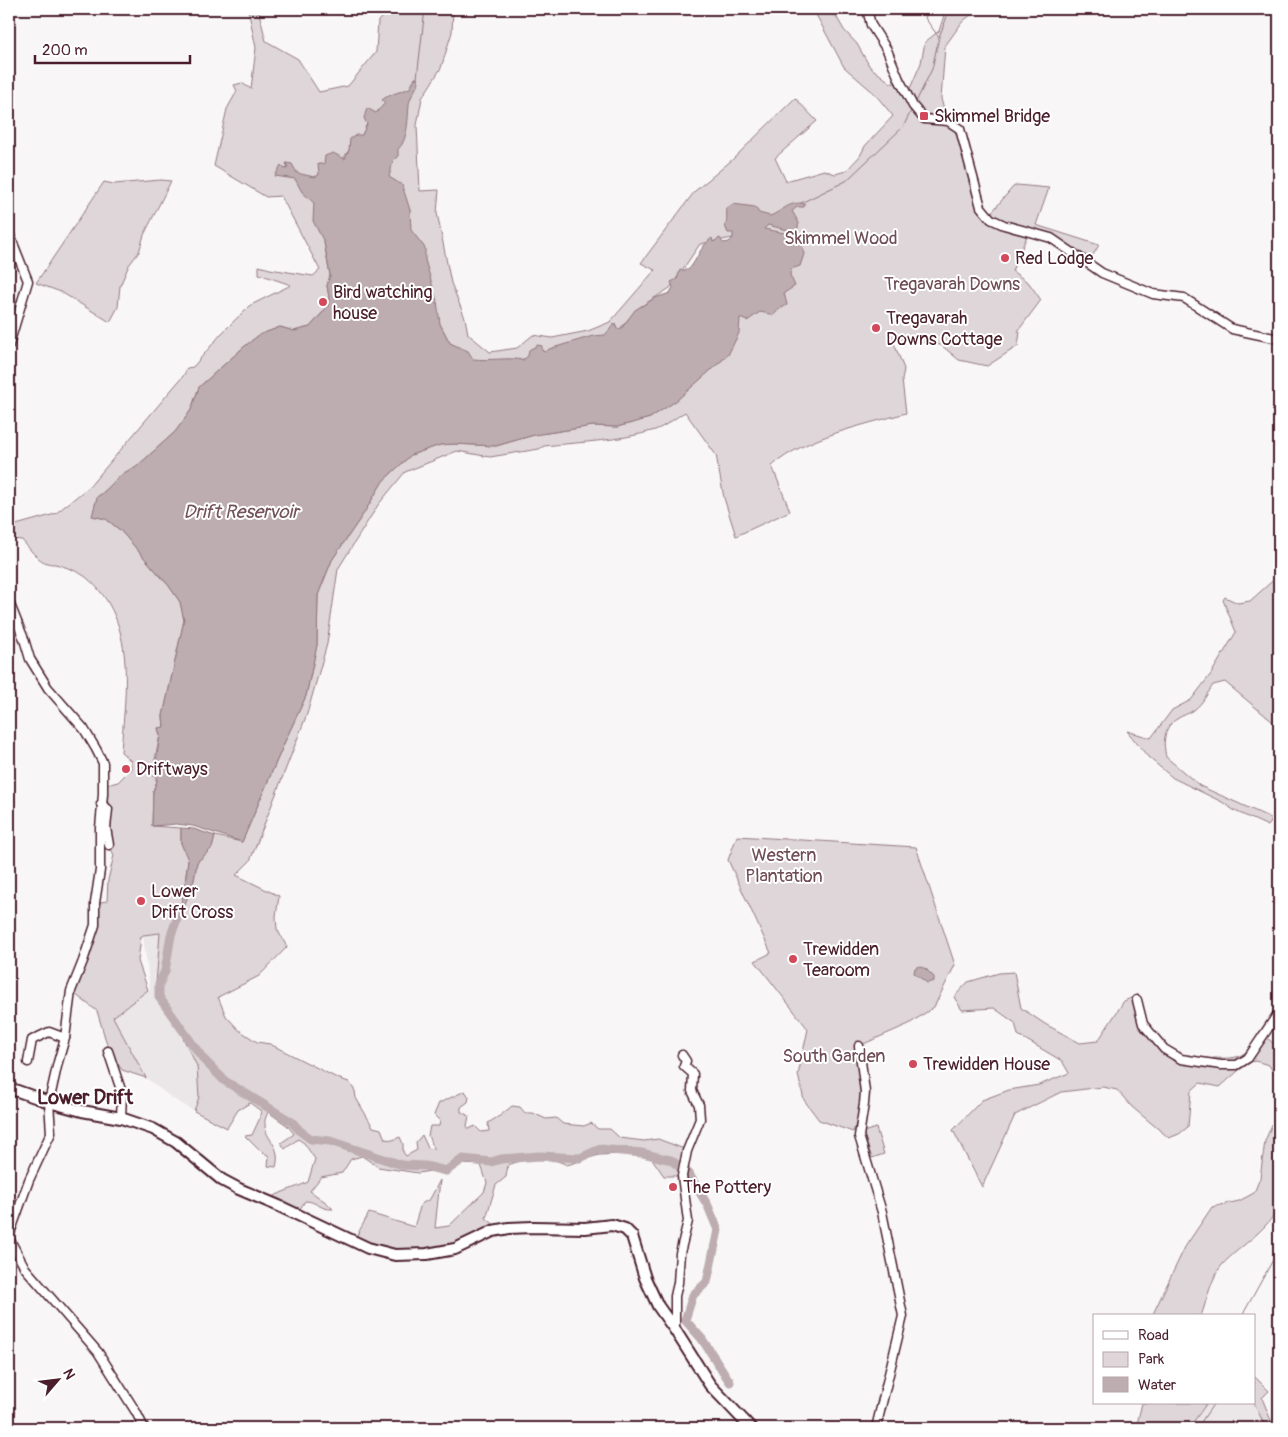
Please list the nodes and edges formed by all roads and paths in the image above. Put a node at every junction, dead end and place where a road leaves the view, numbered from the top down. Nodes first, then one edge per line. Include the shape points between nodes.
1 (867, 9) edge
2 (9, 234) edge
3 (1279, 339) edge
4 (9, 345) edge
5 (9, 602) edge
6 (101, 804) junction
7 (109, 845) dead end
8 (1137, 1000) dead end
9 (1279, 1012) edge
10 (65, 1038) junction
11 (858, 1046) dead end
12 (108, 1051) dead end
13 (682, 1055) dead end
14 (28, 1062) dead end
15 (9, 1088) edge
16 (50, 1102) junction
17 (121, 1118) junction
18 (675, 1330) junction
19 (144, 1428) edge
20 (751, 1428) edge
21 (876, 1428) edge

1 - 3 street via 871,25 887,50 913,106 924,119 948,121 960,129 981,207 991,219 1051,238 1102,273 1144,291 1184,298 1232,330
2 - 4 street via 28,281
5 - 6 street via 30,659 48,688 84,729 102,763
6 - 7 street via 108,809 106,828
6 - 10 street via 95,925 71,991
8 - 9 street via 1143,1024 1164,1049 1182,1059 1221,1065 1237,1065 1248,1058
10 - 14 street via 49,1032 32,1040
10 - 16 street
11 - 21 street via 865,1092 859,1136 882,1212 903,1316
12 - 17 street via 122,1093
13 - 18 street via 686,1061 684,1066 693,1074 692,1091 700,1105 700,1119 687,1151 682,1176 688,1221 680,1253
15 - 16 main road
16 - 17 main road
16 - 19 street via 51,1133 29,1180 10,1240 25,1268 98,1352
17 - 18 main road via 153,1128 176,1142 222,1180 368,1248 395,1255 455,1249 493,1231 509,1228 612,1225 625,1229 632,1236 658,1306
18 - 20 main road via 710,1385

